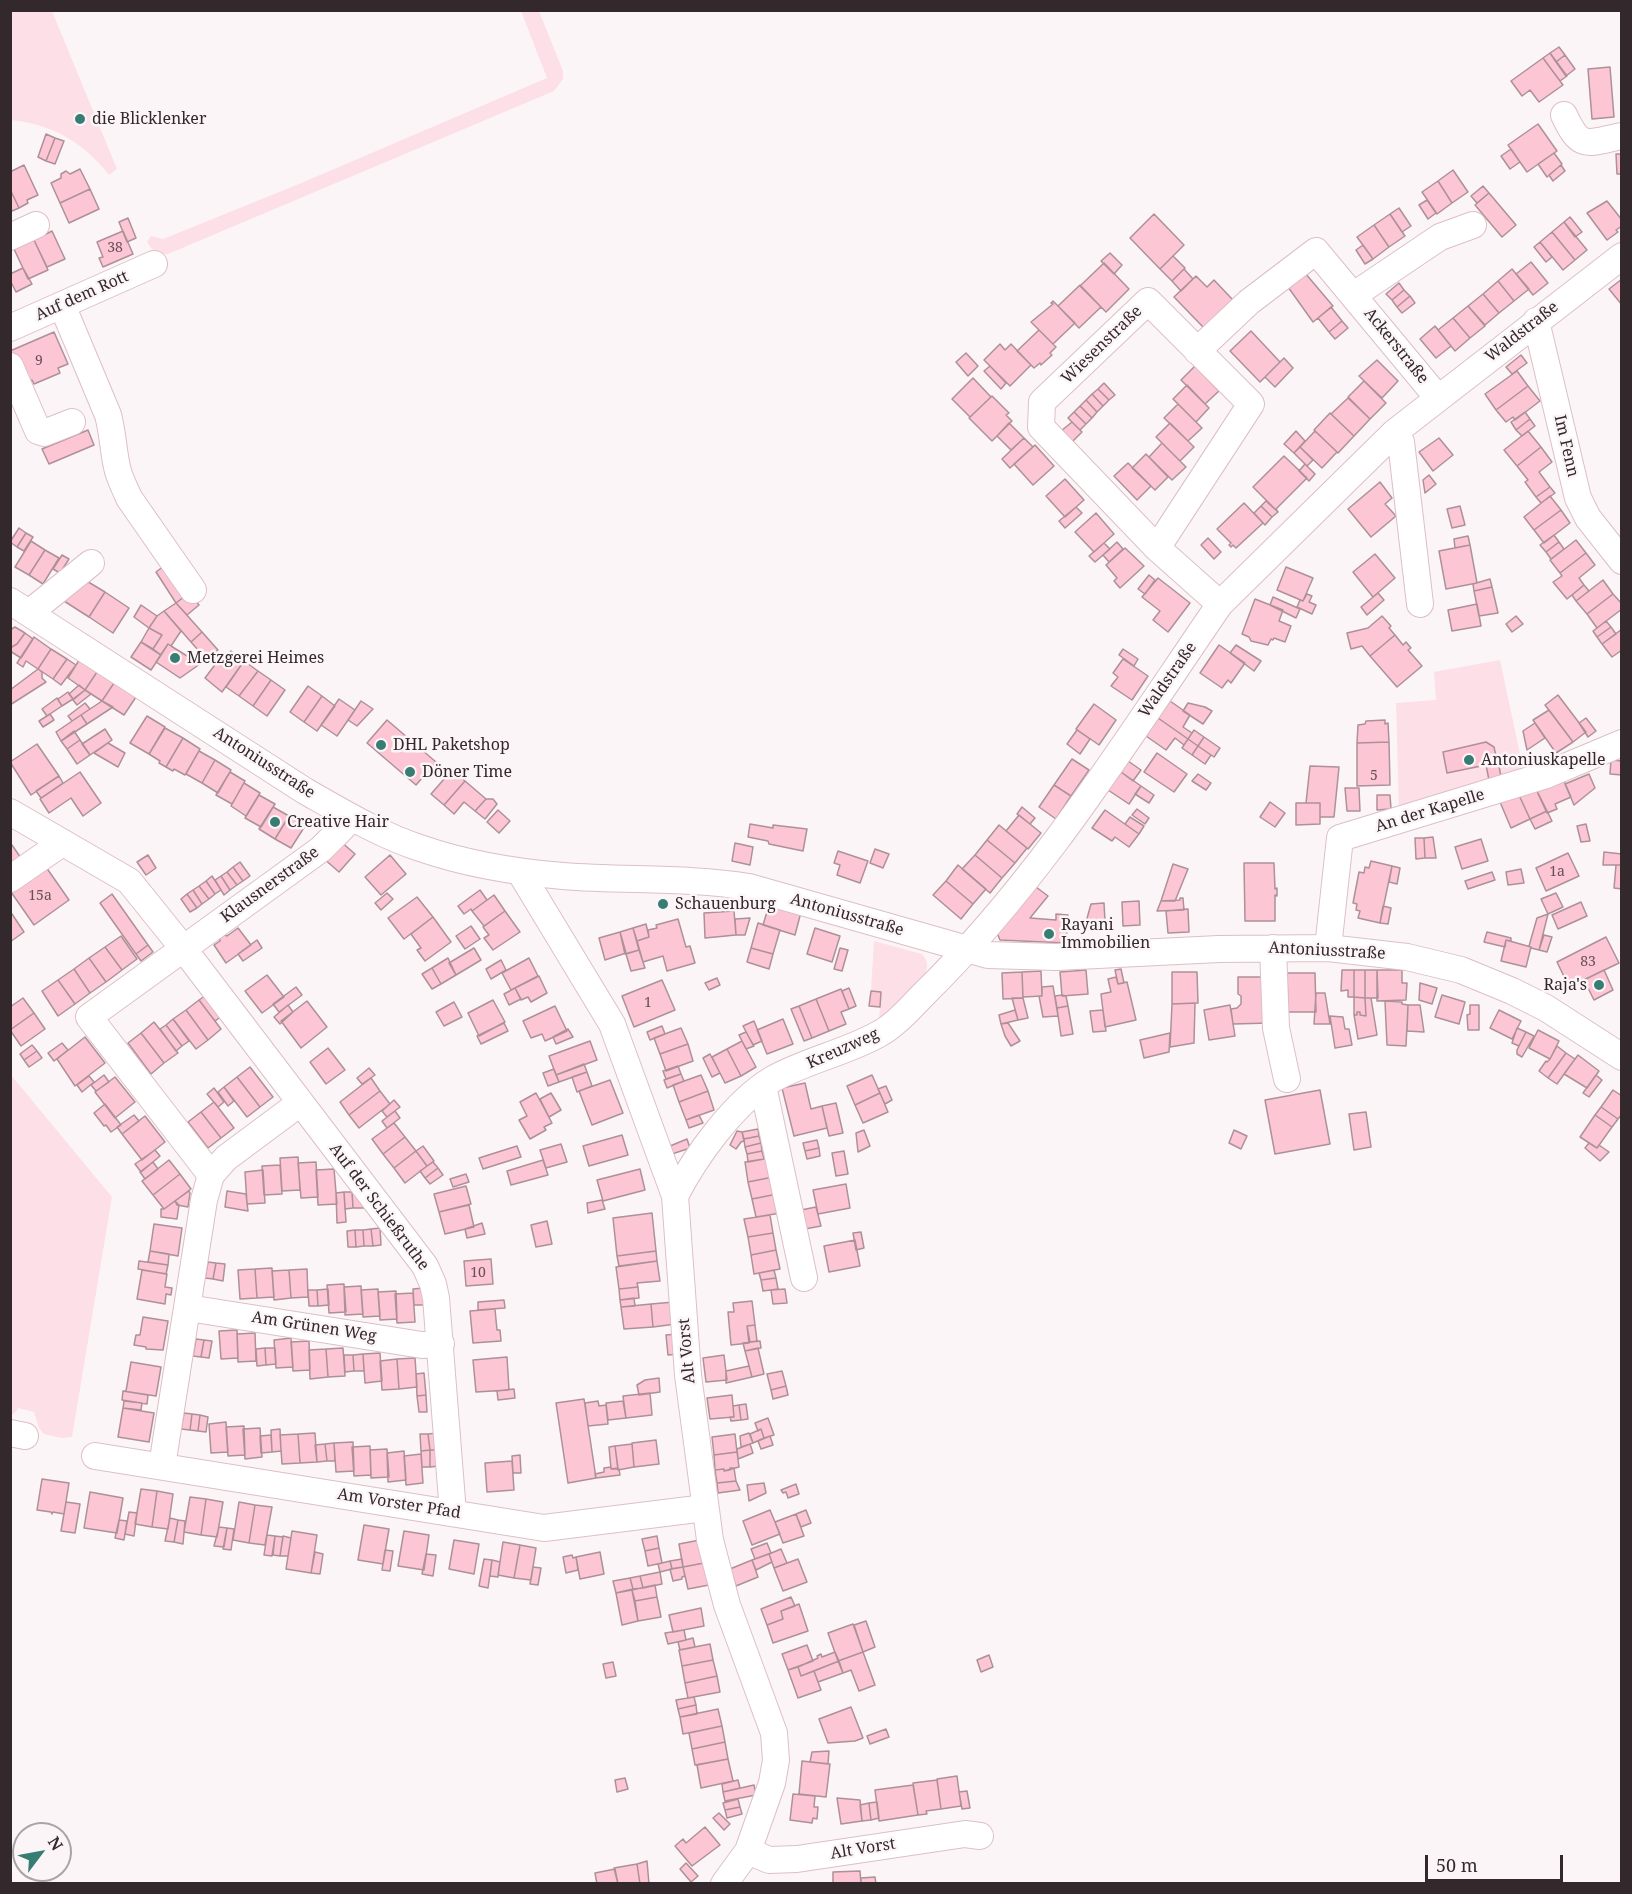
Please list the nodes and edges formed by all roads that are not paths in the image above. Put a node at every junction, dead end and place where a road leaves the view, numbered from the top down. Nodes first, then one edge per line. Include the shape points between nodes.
1 (1564, 115) dead end
2 (1622, 136) edge
3 (36, 225) dead end
4 (1473, 225) dead end
5 (10, 237) edge
6 (1622, 256) edge
7 (154, 264) dead end
8 (1354, 295) junction
9 (62, 305) junction
10 (1536, 321) junction
11 (10, 328) edge
12 (1197, 351) junction
13 (10, 366) edge
14 (1438, 398) junction
15 (72, 423) dead end
16 (1395, 432) junction
17 (1157, 548) junction
18 (1622, 561) edge
19 (91, 563) dead end
20 (193, 590) dead end
21 (1220, 604) junction
22 (1420, 604) dead end
23 (20, 607) edge
24 (1622, 743) edge
25 (10, 812) edge
26 (352, 818) junction
27 (62, 843) junction
28 (520, 872) junction
29 (10, 879) edge
30 (183, 948) junction
31 (1273, 948) junction
32 (1328, 948) junction
33 (965, 950) junction
34 (1622, 1057) edge
35 (1287, 1078) dead end
36 (763, 1086) junction
37 (300, 1103) junction
38 (211, 1175) junction
39 (675, 1196) junction
40 (804, 1278) dead end
41 (188, 1308) junction
42 (441, 1344) junction
43 (95, 1456) dead end
44 (162, 1466) junction
45 (705, 1508) junction
46 (453, 1513) junction
47 (980, 1836) dead end
48 (748, 1851) junction
49 (724, 1884) edge

1 - 2 street via 1573,135 1582,141
3 - 5 street
4 - 8 street, Ackerstraße via 1440,237
6 - 10 street, Waldstraße
7 - 9 street, Auf dem Rott
8 - 12 street, Ackerstraße via 1316,251 1249,302
8 - 14 street, Ackerstraße
9 - 11 street, Auf dem Rott
9 - 20 street via 108,415 122,483
10 - 14 street, Waldstraße
10 - 18 street, Im Fenn via 1581,504
12 - 17 street, Wiesenstraße via 1251,405
12 - 17 street, Wiesenstraße via 1148,301 1042,402 1041,428
13 - 15 street via 38,431 44,433
14 - 16 street, Waldstraße
16 - 21 street, Waldstraße
16 - 22 street via 1401,442
17 - 21 street, Wiesenstraße
19 - 23 street
21 - 33 street, Waldstraße via 1059,837
23 - 26 street, Antoniusstraße
24 - 32 street, An der Kapelle via 1546,775 1340,838
25 - 27 street
26 - 28 street, Antoniusstraße via 418,847
26 - 30 street, Klausnerstraße via 321,849
27 - 29 street
27 - 30 street via 129,881
28 - 33 street, Antoniusstraße via 711,881 740,886
28 - 39 street, Alt Vorst via 612,1024
30 - 37 street, Auf der Schießruthe
30 - 38 street, Klausnerstraße via 89,1017
31 - 32 street, Antoniusstraße
31 - 33 street, Antoniusstraße via 1057,957 988,955
31 - 35 street via 1276,1028
32 - 34 street, Antoniusstraße via 1407,957 1461,970 1533,1001
33 - 36 street, Kreuzweg via 886,1029
36 - 39 street, Kreuzweg via 717,1133 688,1171
36 - 40 street
37 - 38 street via 226,1158
37 - 42 street, Auf der Schießruthe via 425,1266 436,1298
38 - 41 street
39 - 45 street, Alt Vorst via 688,1375
41 - 42 street, Am Grünen Weg via 422,1345
41 - 44 street
42 - 46 street, Auf der Schießruthe
43 - 44 street, Am Vorster Pfad
44 - 46 street, Am Vorster Pfad
45 - 46 street, Am Vorster Pfad via 544,1527
45 - 48 street, Alt Vorst via 727,1605 776,1746 772,1783
47 - 48 street, Alt Vorst via 965,1834 798,1859 769,1860
48 - 49 street, Alt Vorst

